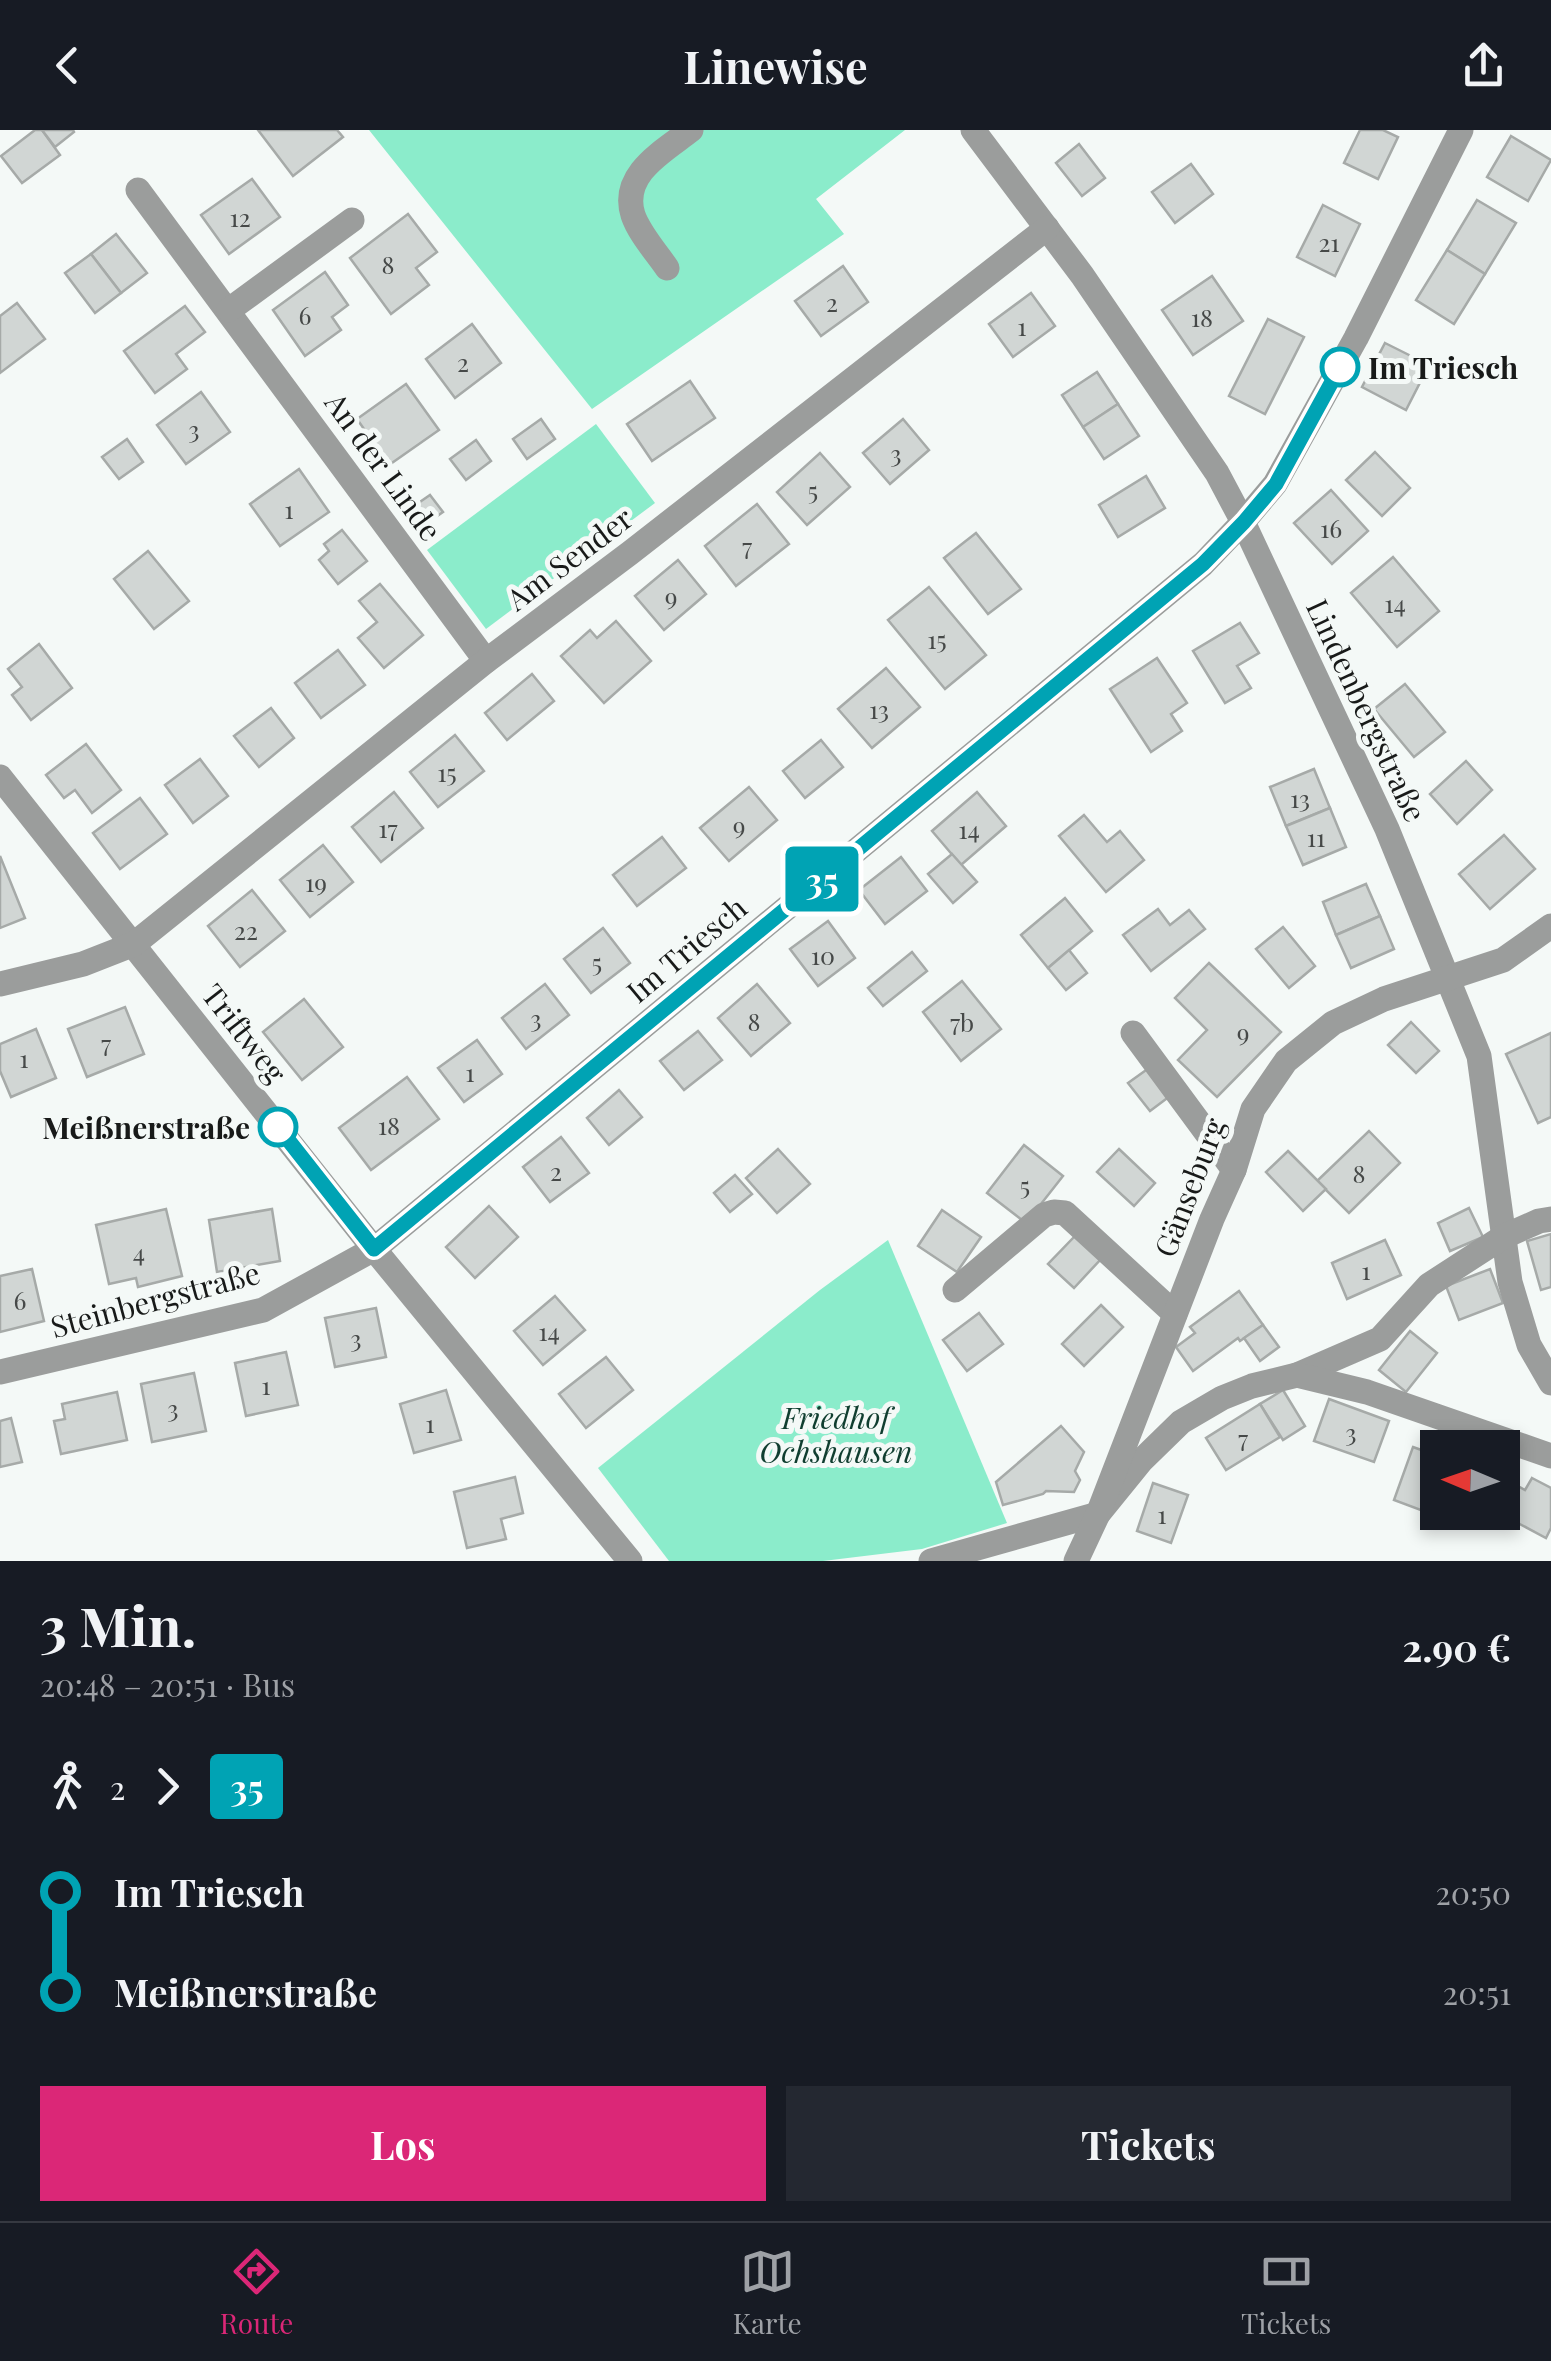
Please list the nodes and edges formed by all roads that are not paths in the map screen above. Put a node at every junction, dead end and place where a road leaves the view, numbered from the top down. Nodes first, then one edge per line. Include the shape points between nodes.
1 (691, 130) edge
2 (973, 130) edge
3 (1461, 130) edge
4 (138, 190) dead end
5 (352, 220) dead end
6 (1046, 228) junction
7 (667, 268) dead end
8 (228, 310) junction
9 (1244, 522) junction
10 (486, 661) junction
11 (0, 776) edge
12 (1551, 926) edge
13 (134, 944) junction
14 (1448, 979) junction
15 (0, 984) edge
16 (1133, 1034) dead end
17 (1234, 1170) junction
18 (1551, 1219) edge
19 (1504, 1238) junction
20 (374, 1249) junction
21 (954, 1290) dead end
22 (1175, 1314) junction
23 (0, 1372) edge
24 (1297, 1376) junction
25 (1551, 1383) edge
26 (1551, 1456) edge
27 (1098, 1514) junction
28 (630, 1561) edge
29 (931, 1561) edge
30 (1076, 1561) edge

1 - 7 street via 632,184 634,217
2 - 6 street, Lindenbergstraße
3 - 9 street, Im Triesch via 1276,484
4 - 8 street, An der Linde
5 - 8 street
6 - 9 street, Lindenbergstraße
6 - 10 street, Am Sender
8 - 10 street, An der Linde
9 - 14 street, Lindenbergstraße via 1387,829
9 - 20 street, Im Triesch via 1203,564
10 - 13 street, Am Sender
11 - 13 street, Triftweg
12 - 14 street, Gänseburg via 1503,960
13 - 15 street
13 - 20 street, Triftweg
14 - 17 street, Gänseburg via 1333,1024 1286,1060 1253,1109
14 - 19 street, Lindenbergstraße via 1479,1056
16 - 17 street
17 - 22 street, Gänseburg
18 - 19 street
19 - 24 street via 1428,1285 1380,1339
19 - 25 street, Lindenbergstraße via 1529,1345
20 - 23 street, Steinbergstraße via 264,1310
20 - 28 street, Triftweg
21 - 22 street via 1054,1212
22 - 27 street, Gänseburg
24 - 26 street via 1368,1392
24 - 27 street via 1222,1398 1182,1422
27 - 29 street
27 - 30 street

